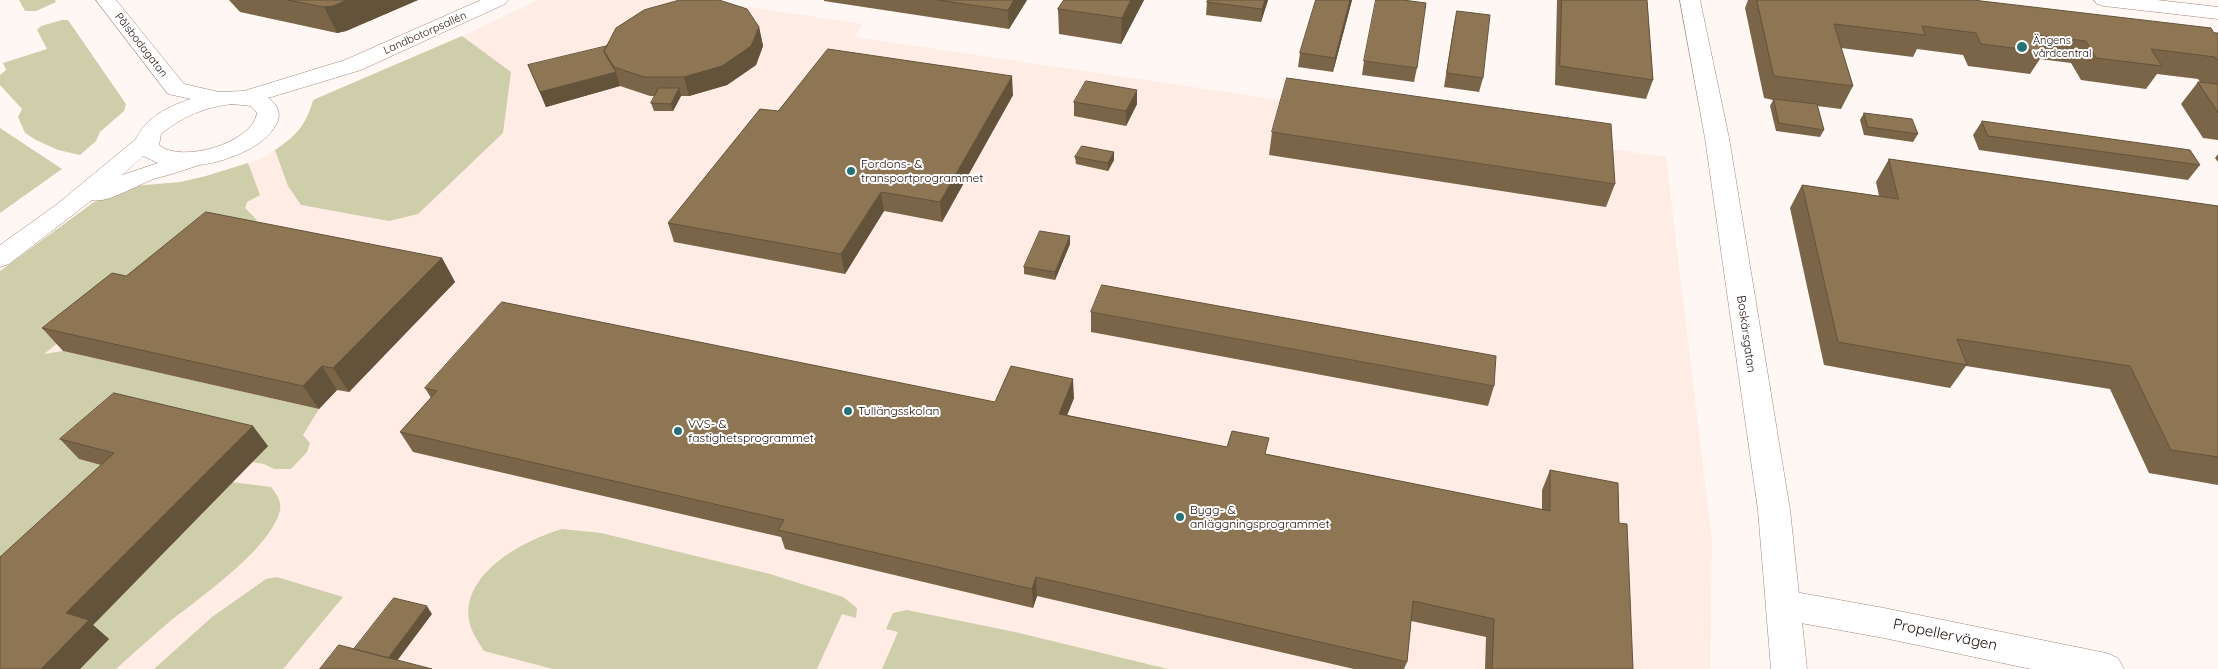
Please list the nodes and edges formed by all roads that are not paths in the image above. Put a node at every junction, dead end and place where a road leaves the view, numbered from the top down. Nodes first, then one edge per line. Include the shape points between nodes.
1 (106, 0) edge
2 (498, 0) edge
3 (1690, 0) edge
4 (2104, 0) edge
5 (2218, 13) edge
6 (353, 65) junction
7 (176, 89) junction
8 (245, 98) junction
9 (218, 99) junction
10 (268, 116) junction
11 (154, 132) junction
12 (206, 157) junction
13 (65, 211) junction
14 (0, 258) edge
15 (1784, 605) junction
16 (1790, 669) edge
17 (2106, 669) edge

1 - 7 street, Pålsbodagatan
2 - 6 street, Landbotorpsallén
3 - 15 street, Boskärsgatan via 1717,138 1774,510
4 - 5 street
6 - 8 street, Landbotorpsallén
6 - 10 street, Landbotorpsallén
7 - 9 street, Pålsbodagatan
7 - 11 street, Pålsbodagatan
8 - 9 street
8 - 10 street via 263,104
9 - 11 street via 190,106
10 - 12 street via 265,124 251,138
11 - 12 street via 148,149 155,156 190,160
11 - 13 street
12 - 13 street via 113,186
13 - 14 street
15 - 16 street, Boskärsgatan
15 - 17 street, Propellervägen

